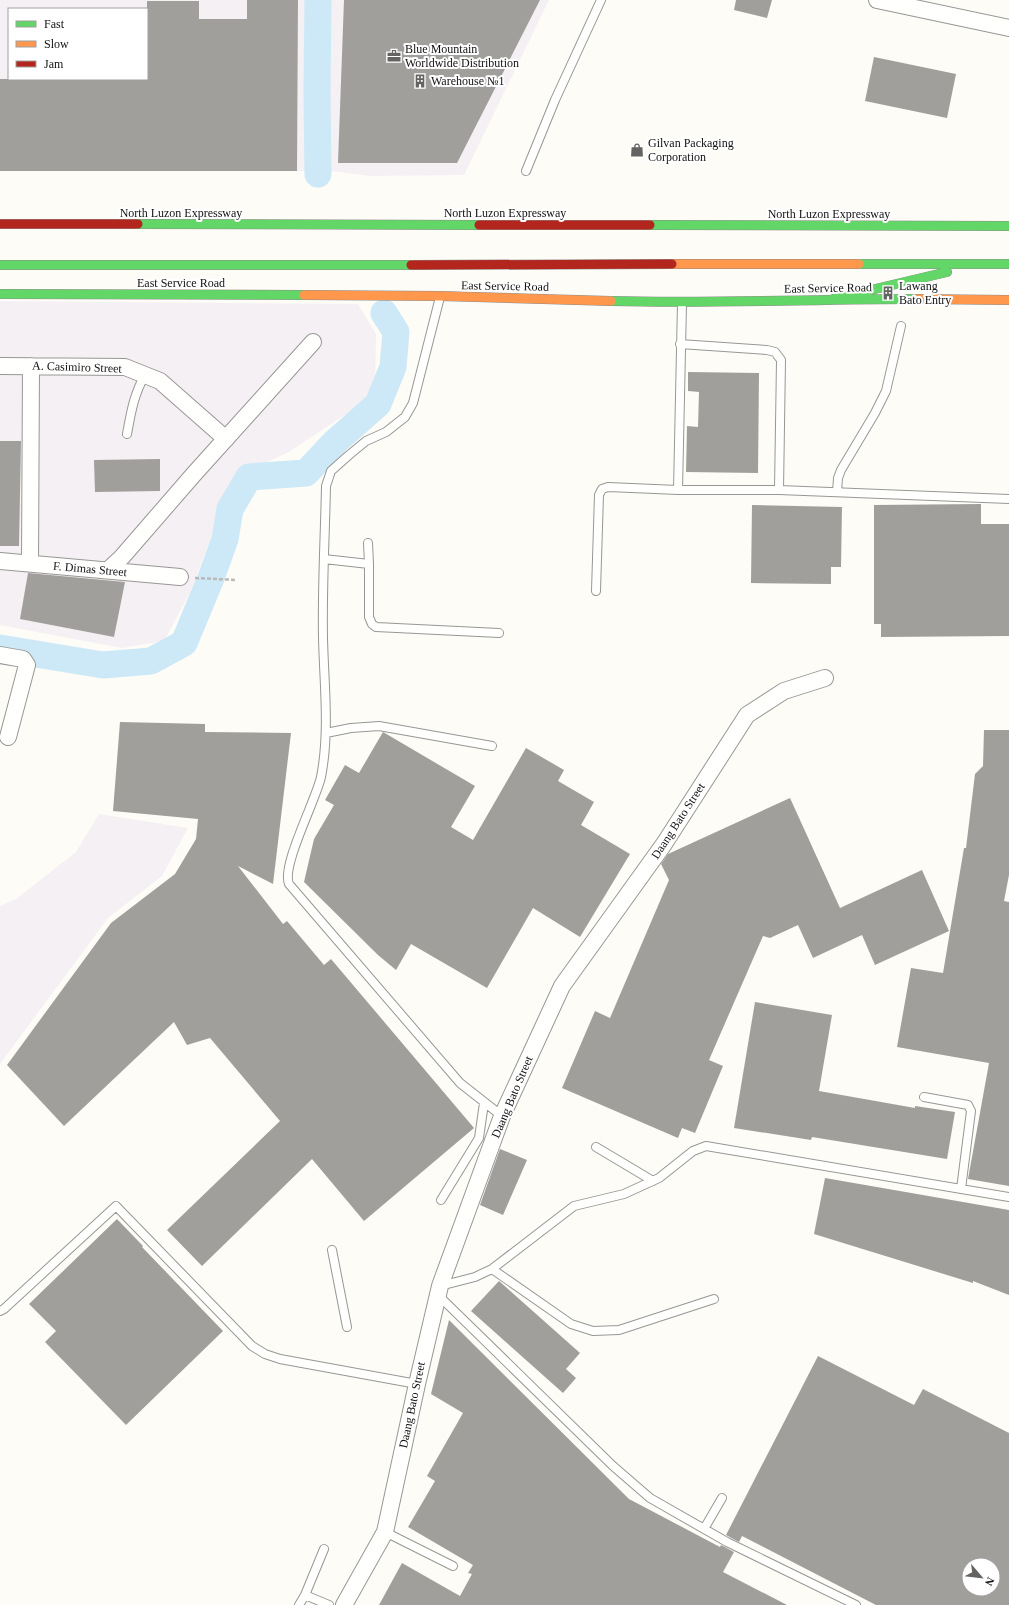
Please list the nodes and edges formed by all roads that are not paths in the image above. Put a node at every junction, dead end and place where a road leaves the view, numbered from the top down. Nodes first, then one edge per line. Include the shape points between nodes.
1 (601, 0) edge
2 (878, 0) edge
3 (1009, 28) edge
4 (526, 171) dead end
5 (0, 224) edge
6 (1009, 226) edge
7 (982, 264) junction
8 (1009, 264) edge
9 (0, 265) edge
10 (0, 294) edge
11 (440, 296) junction
12 (833, 299) junction
13 (1009, 300) edge
14 (682, 302) junction
15 (901, 326) dead end
16 (313, 342) dead end
17 (680, 344) junction
18 (0, 366) edge
19 (31, 366) junction
20 (145, 375) junction
21 (127, 434) dead end
22 (226, 439) junction
23 (678, 490) junction
24 (779, 490) junction
25 (837, 492) junction
26 (1009, 499) edge
27 (368, 543) dead end
28 (324, 559) junction
29 (0, 561) edge
30 (30, 563) junction
31 (369, 564) junction
32 (108, 570) junction
33 (180, 577) road end
34 (596, 591) dead end
35 (499, 633) dead end
36 (0, 655) edge
37 (825, 678) dead end
38 (326, 733) junction
39 (8, 738) dead end
40 (492, 746) dead end
41 (924, 1097) dead end
42 (484, 1103) junction
43 (502, 1116) junction
44 (596, 1148) dead end
45 (653, 1181) junction
46 (961, 1189) junction
47 (1009, 1197) edge
48 (441, 1200) dead end
49 (332, 1250) dead end
50 (492, 1269) junction
51 (439, 1290) junction
52 (714, 1299) dead end
53 (0, 1311) edge
54 (348, 1327) dead end
55 (416, 1384) junction
56 (722, 1498) dead end
57 (704, 1529) junction
58 (385, 1532) junction
59 (324, 1549) dead end
60 (452, 1566) dead end
61 (305, 1595) junction
62 (299, 1605) edge
63 (328, 1605) edge
64 (344, 1605) edge
65 (856, 1605) edge

1 - 4 lane
2 - 3 street
5 - 6 main road, North Luzon Expressway
7 - 8 main road
7 - 9 main road
7 - 12 main road
10 - 11 main road, East Service Road
11 - 14 main road, East Service Road
11 - 28 lane via 413,403 405,416 386,432 366,441 331,471 326,486
12 - 13 main road, East Service Road
12 - 14 main road, East Service Road
14 - 17 lane
15 - 25 lane via 886,392 841,470
16 - 22 street
17 - 23 lane
17 - 24 lane via 767,350 775,352 781,360
18 - 19 street, A. Casimiro Street
19 - 20 street, A. Casimiro Street via 125,367
19 - 30 street
20 - 21 lane via 137,388
20 - 22 street, A. Casimiro Street via 160,381
22 - 32 street
23 - 24 lane
23 - 34 lane via 608,487 602,489 599,495
24 - 25 lane
25 - 26 lane
27 - 31 lane
28 - 31 lane
28 - 38 lane
29 - 30 street, F. Dimas Street
30 - 32 street, F. Dimas Street
31 - 35 lane via 369,617 376,627
32 - 33 street, F. Dimas Street
36 - 39 street via 23,659 27,665
37 - 43 street, Daang Bato Street via 784,691 747,715 664,844 562,986
38 - 40 lane via 380,726
38 - 42 lane via 321,778 290,862 288,884 460,1083
41 - 46 lane via 968,1105 972,1111
42 - 43 lane
42 - 48 lane via 479,1138
43 - 51 street, Daang Bato Street
44 - 45 lane
45 - 46 lane via 693,1151 706,1146
45 - 50 lane via 624,1194 574,1206
46 - 47 lane
49 - 54 lane
50 - 51 lane
50 - 52 lane via 571,1324 593,1331 619,1330
51 - 55 street, Daang Bato Street
51 - 57 lane via 613,1466 650,1498
53 - 55 lane via 116,1206 252,1346 265,1354
55 - 58 street, Daang Bato Street
56 - 57 lane
57 - 65 lane
58 - 60 lane
58 - 64 street, Daang Bato Street
59 - 61 lane
61 - 62 lane
61 - 63 lane

